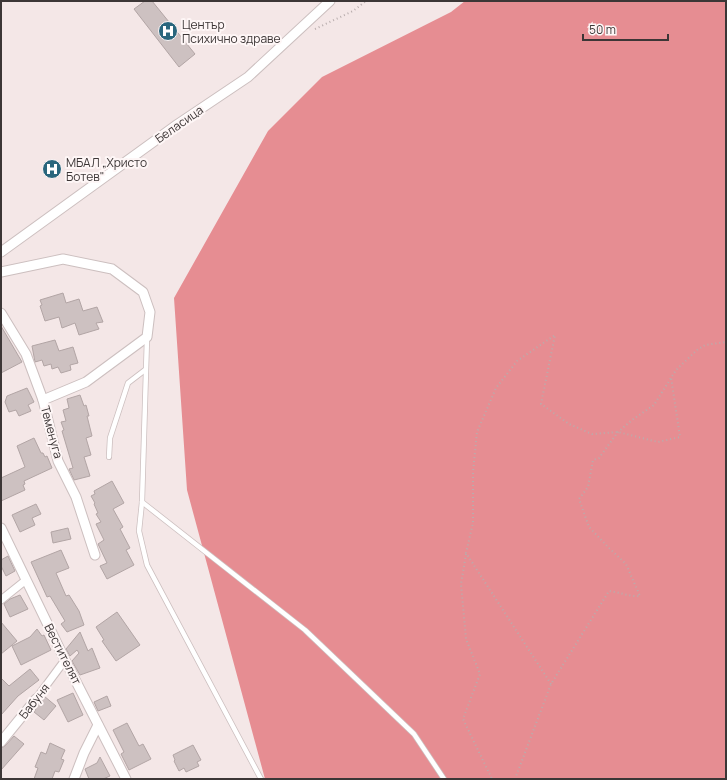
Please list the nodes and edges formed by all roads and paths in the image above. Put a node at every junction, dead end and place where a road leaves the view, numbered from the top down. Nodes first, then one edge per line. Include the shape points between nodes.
1 (330, 1) edge
2 (366, 1) edge
3 (314, 30) dead end
4 (1, 252) edge
5 (1, 272) edge
6 (1, 313) edge
7 (147, 337) junction
8 (726, 342) edge
9 (145, 370) junction
10 (671, 377) junction
11 (43, 400) junction
12 (618, 432) junction
13 (109, 457) dead end
14 (142, 502) junction
15 (1, 528) edge
16 (466, 554) junction
17 (95, 555) dead end
18 (26, 580) junction
19 (1, 600) edge
20 (65, 660) junction
21 (551, 684) junction
22 (36, 699) joint
23 (98, 725) junction
24 (1, 742) edge
25 (74, 779) edge
26 (126, 779) edge
27 (261, 779) edge
28 (444, 779) edge
29 (492, 779) edge
30 (515, 779) edge

1 - 4 street, Беласица via 248,77 178,124
2 - 3 path via 353,11
5 - 7 street via 63,259 112,269 143,292 150,312
6 - 11 street, Теменуга via 26,354
7 - 9 lane
7 - 11 street via 86,382
8 - 10 path via 705,345
9 - 13 lane via 128,383 110,438
9 - 14 lane
10 - 12 path via 654,405
10 - 12 path via 680,437 658,442
11 - 17 street, Теменуга via 58,461 76,497
12 - 16 path via 592,434 569,424 541,404 554,335 517,361 496,388 477,432 473,472 473,523
12 - 21 path via 599,458 593,460 588,488 579,500 589,527 626,564 640,596 609,591
14 - 27 lane via 139,531 146,565
14 - 28 lane via 305,630 414,734
15 - 18 street, Вестителят
16 - 21 path
16 - 29 path via 460,584 466,639 480,674 463,718
18 - 19 street
18 - 20 street, Вестителят
20 - 22 street, Бабуня
20 - 23 street, Вестителят
21 - 30 path
22 - 24 street, Бабуня
23 - 25 street
23 - 26 street, Вестителят

